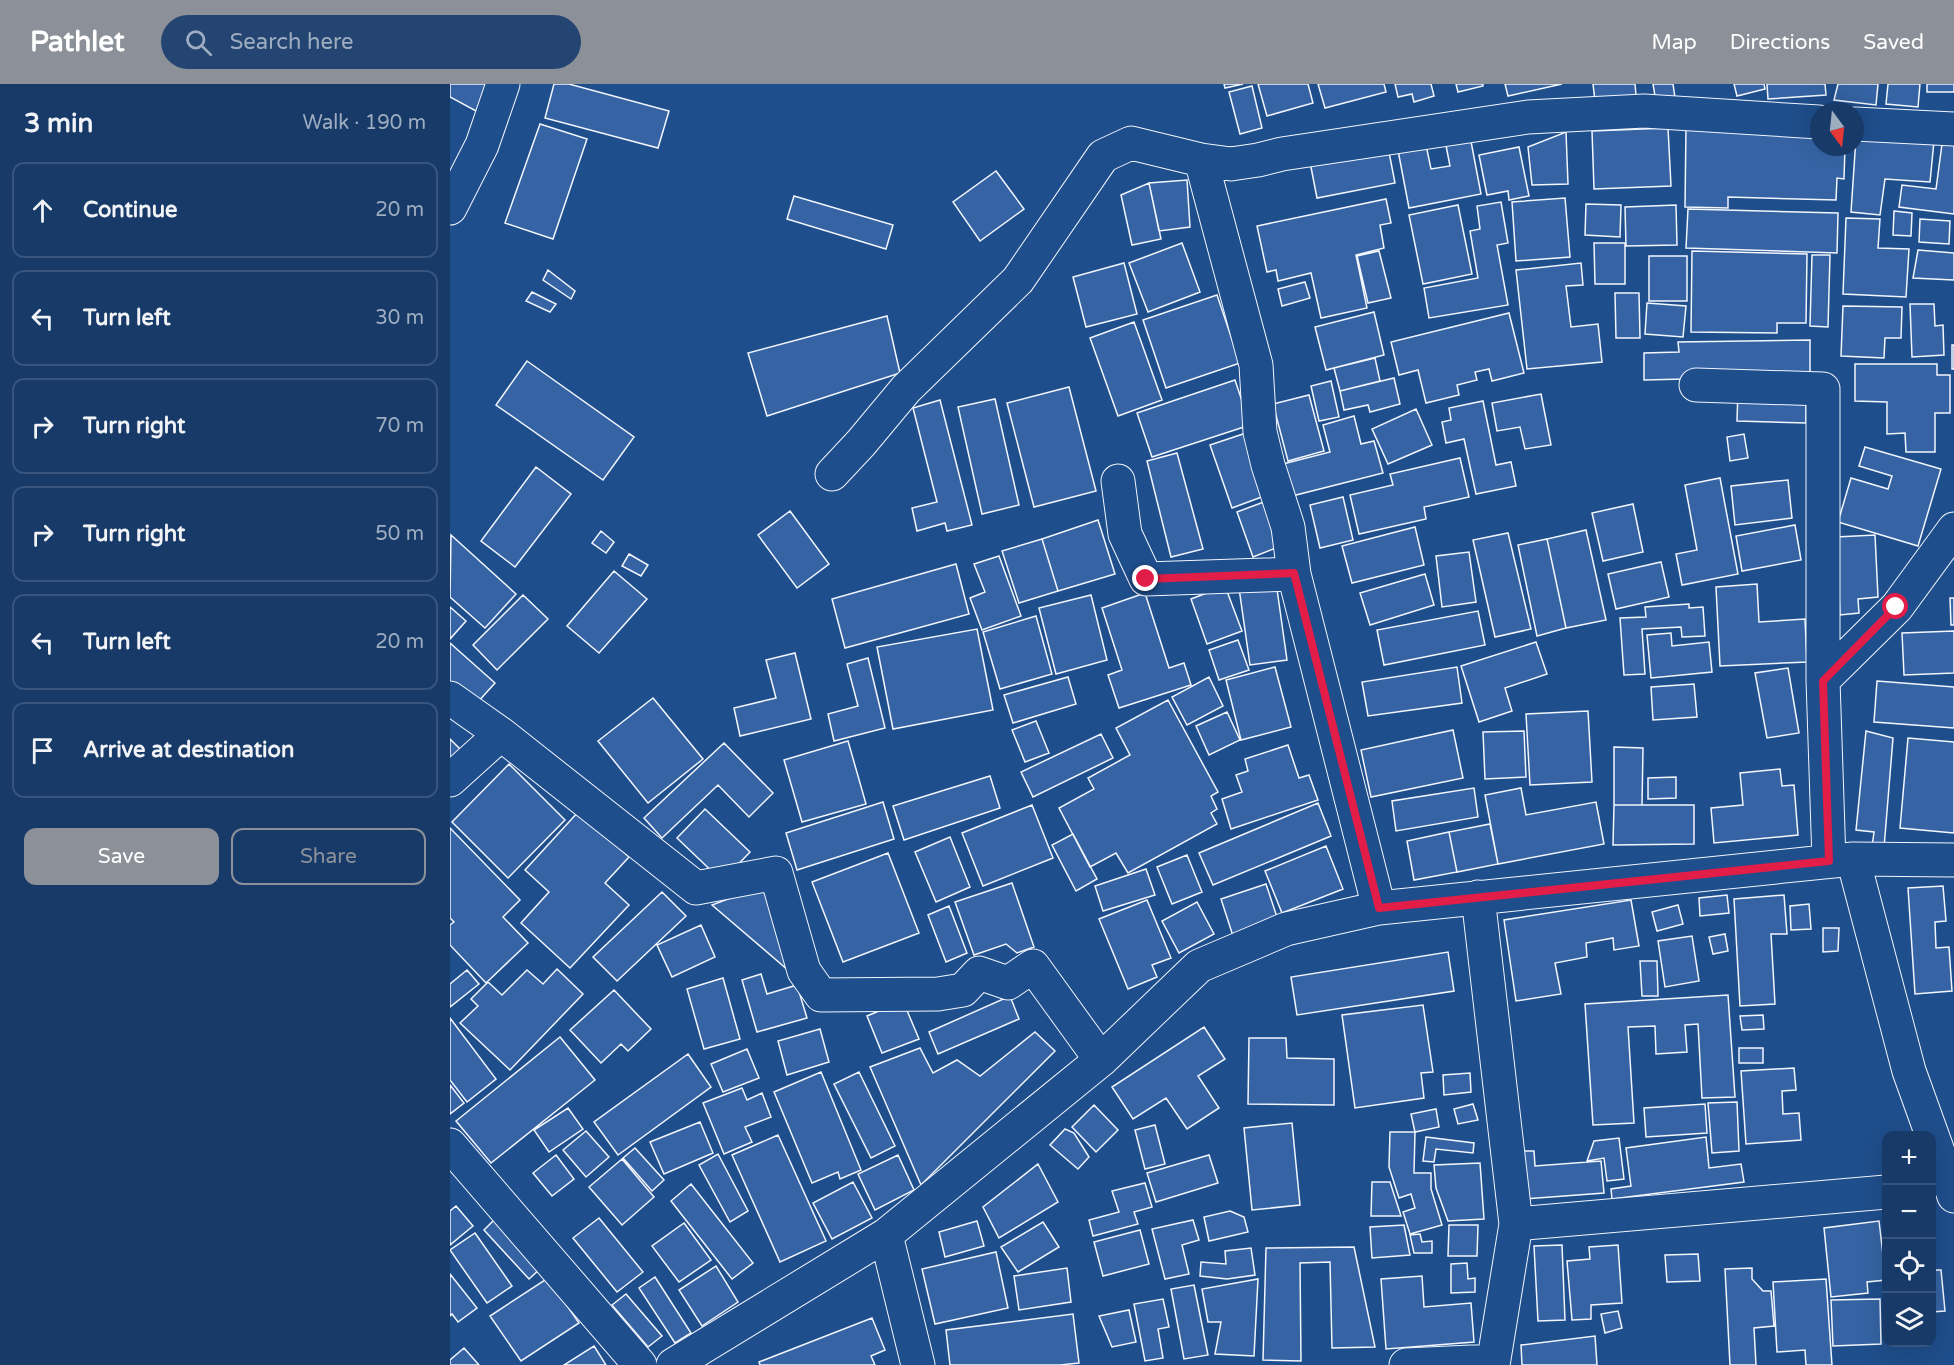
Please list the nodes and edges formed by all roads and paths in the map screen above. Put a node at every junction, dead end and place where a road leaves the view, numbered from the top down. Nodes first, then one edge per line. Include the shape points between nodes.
1 (503, 84) edge
2 (1810, 121) edge
3 (1864, 124) edge
4 (1954, 129) edge
5 (1201, 160) junction
6 (450, 208) edge
7 (1696, 385) dead end
8 (832, 474) dead end
9 (1118, 481) dead end
10 (1954, 529) edge
11 (1294, 573) junction
12 (1823, 681) junction
13 (450, 698) edge
14 (501, 734) junction
15 (450, 780) edge
16 (1841, 860) junction
17 (1954, 860) edge
18 (1478, 897) junction
19 (1379, 908) junction
20 (1101, 1059) junction
21 (450, 1144) edge
22 (1947, 1189) edge
23 (1882, 1192) edge
24 (1516, 1224) junction
25 (886, 1235) junction
26 (1493, 1363) edge
27 (640, 1365) edge
28 (673, 1365) edge
29 (918, 1365) edge
30 (1406, 1365) edge

1 - 6 street via 482,146
2 - 5 street via 1644,111 1528,117 1232,164
3 - 4 street
5 - 8 street via 1131,143 1103,156 1018,280 906,389
5 - 11 street via 1256,365 1260,432 1288,527
7 - 12 street via 1823,389
9 - 11 street via 1125,534 1146,579
10 - 12 street via 1896,607
11 - 19 street
12 - 16 street
13 - 14 street
14 - 15 street
14 - 20 street via 696,888 776,873 804,971 821,995 938,994 963,990 979,973 1008,982 1033,966
16 - 17 street
16 - 18 street
16 - 22 street
18 - 19 street
18 - 24 street
19 - 20 street via 1286,928 1199,966
20 - 25 street
21 - 27 street
23 - 24 street
24 - 26 street
25 - 28 street
25 - 29 street
26 - 30 street

